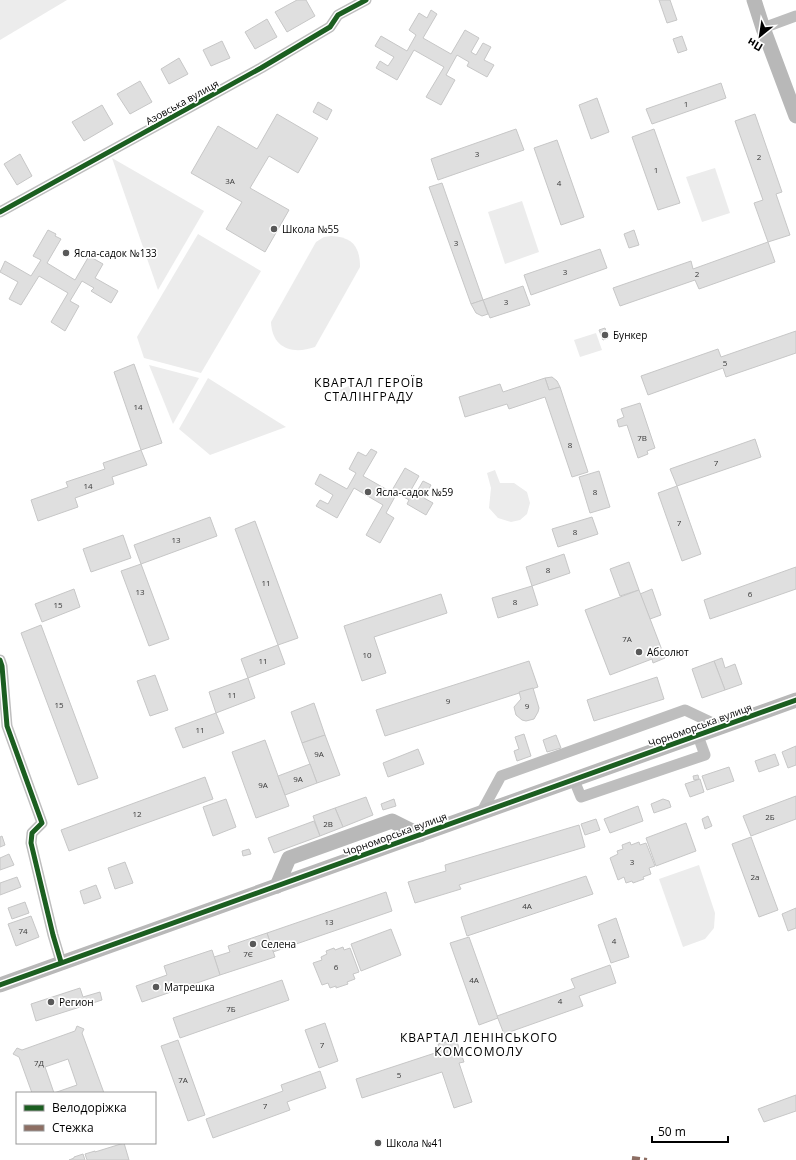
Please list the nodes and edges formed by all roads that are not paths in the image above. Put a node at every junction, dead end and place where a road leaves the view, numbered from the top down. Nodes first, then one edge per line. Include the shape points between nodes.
1 (366, 0) edge
2 (754, 0) edge
3 (796, 16) edge
4 (763, 28) junction
5 (796, 116) edge
6 (0, 212) edge
7 (0, 660) edge
8 (796, 700) edge
9 (721, 727) junction
10 (698, 736) junction
11 (574, 780) junction
12 (481, 813) junction
13 (420, 835) junction
14 (277, 886) junction
15 (61, 962) junction
16 (0, 984) edge

1 - 6 street, Азовська вулиця via 338,16 330,27 261,68
2 - 4 street
3 - 4 street
4 - 5 street
7 - 15 street via 7,726 42,823 32,833 32,843
8 - 9 street, Чорноморська вулиця
9 - 10 street, Чорноморська вулиця
9 - 12 street via 685,710 501,776
10 - 11 street, Чорноморська вулиця
10 - 11 street via 705,755 581,797
11 - 12 street, Чорноморська вулиця
12 - 13 street, Чорноморська вулиця
13 - 14 street, Чорноморська вулиця
13 - 14 street via 392,821 289,858
14 - 15 street, Чорноморська вулиця
15 - 16 street, Чорноморська вулиця

